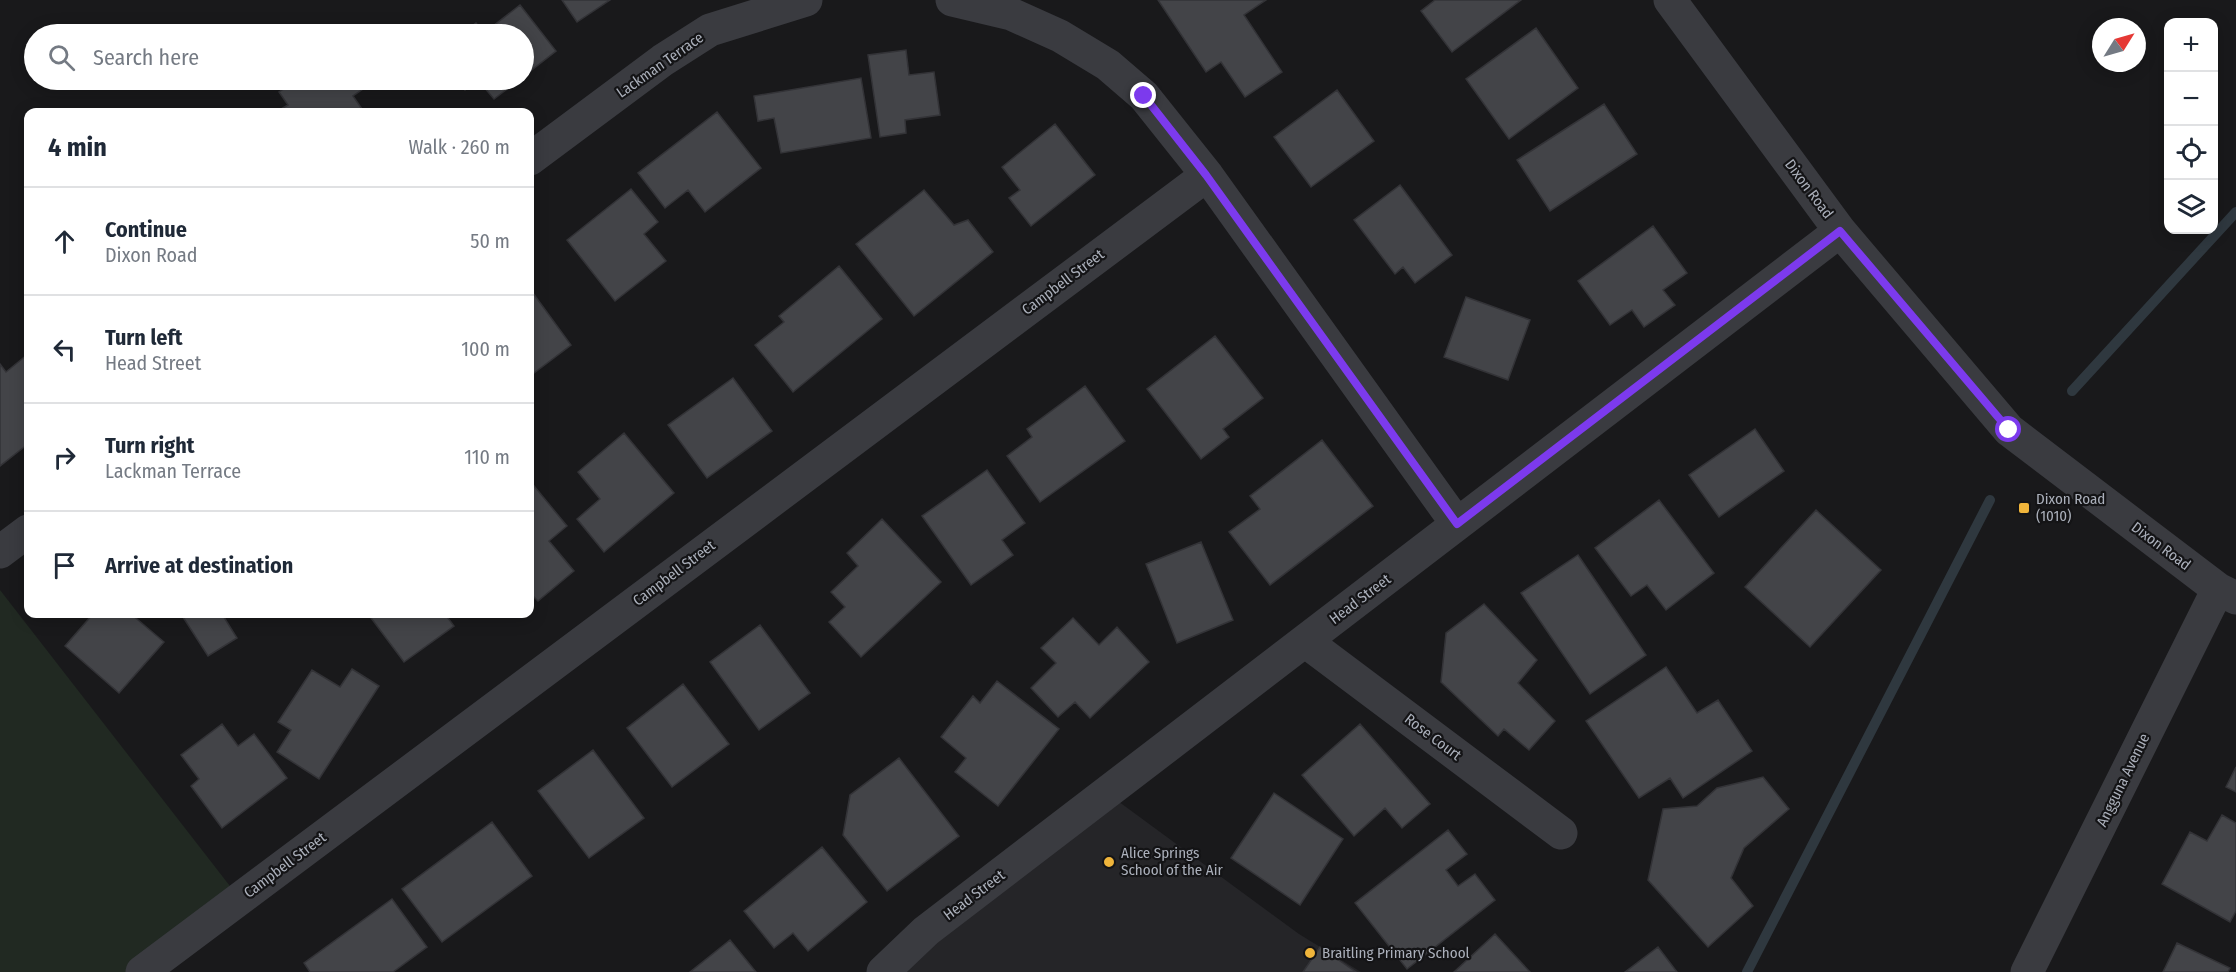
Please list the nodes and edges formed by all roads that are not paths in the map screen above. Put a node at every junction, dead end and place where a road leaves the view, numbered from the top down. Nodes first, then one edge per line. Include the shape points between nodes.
1 (806, 0) edge
2 (952, 0) edge
3 (1670, 0) edge
4 (534, 156) edge
5 (1206, 175) junction
6 (1840, 231) junction
7 (1457, 524) junction
8 (24, 534) edge
9 (0, 552) edge
10 (2227, 593) edge
11 (1305, 641) junction
12 (1561, 833) dead end
13 (142, 972) edge
14 (883, 972) edge
15 (2027, 972) edge

1 - 4 street, Lackman Terrace via 710,30
2 - 5 street via 1011,14 1060,36 1108,65 1144,96
3 - 6 street, Dixon Road
5 - 7 street
5 - 13 street, Campbell Street
6 - 7 street, Head Street
6 - 10 street, Dixon Road via 2009,430
7 - 11 street, Head Street
8 - 9 street
10 - 15 street, Angguna Avenue
11 - 12 street, Rose Court
11 - 14 street, Head Street via 926,931

